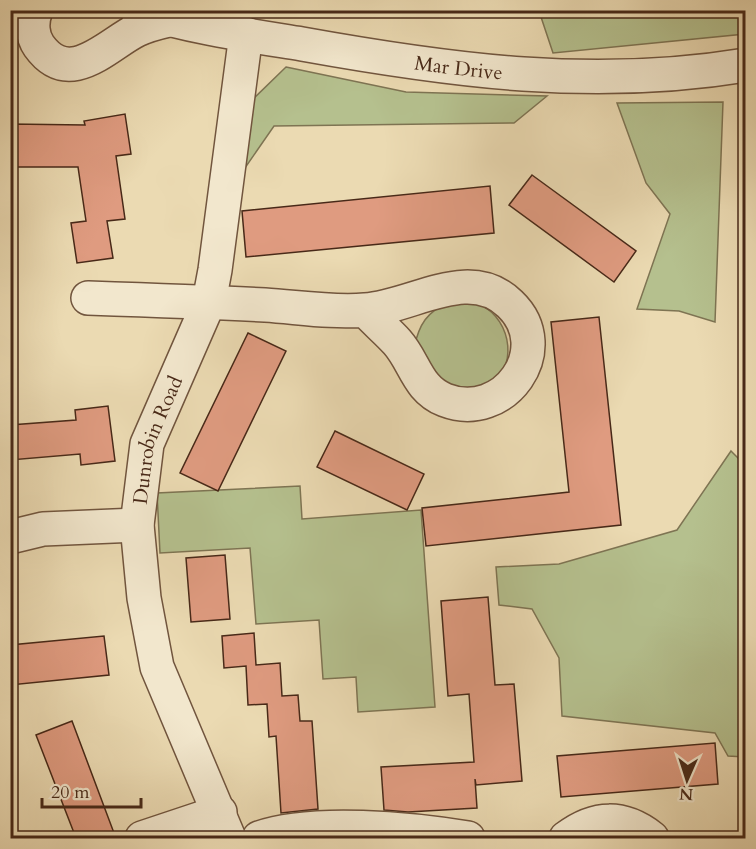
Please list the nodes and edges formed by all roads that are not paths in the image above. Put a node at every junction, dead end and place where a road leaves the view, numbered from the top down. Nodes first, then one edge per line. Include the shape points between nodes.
1 (36, 10) edge
2 (137, 10) edge
3 (173, 20) junction
4 (246, 34) junction
5 (746, 65) edge
6 (88, 298) dead end
7 (209, 302) junction
8 (364, 310) junction
9 (137, 525) junction
10 (10, 537) edge
11 (225, 825) edge
12 (142, 838) edge
13 (259, 838) edge
14 (468, 838) edge
15 (566, 838) edge
16 (652, 838) edge

1 - 3 street, Mar Drive via 33,34 39,47 63,63 93,60 138,29
2 - 3 street, Mar Drive
3 - 4 street, Mar Drive
4 - 5 street, Mar Drive via 385,59 569,78 644,78
4 - 7 street, Dunrobin Road
6 - 7 street
7 - 8 street
7 - 9 street, Dunrobin Road via 147,444
8 - 8 street via 410,302 463,285 485,288 502,296 516,310 526,330 524,366 502,394 479,404 444,400 421,383 399,343
9 - 10 street via 43,529
9 - 11 street, Dunrobin Road via 144,598 157,667
11 - 12 street
13 - 14 street via 283,831 317,829
15 - 16 street via 582,826 601,820 620,821

